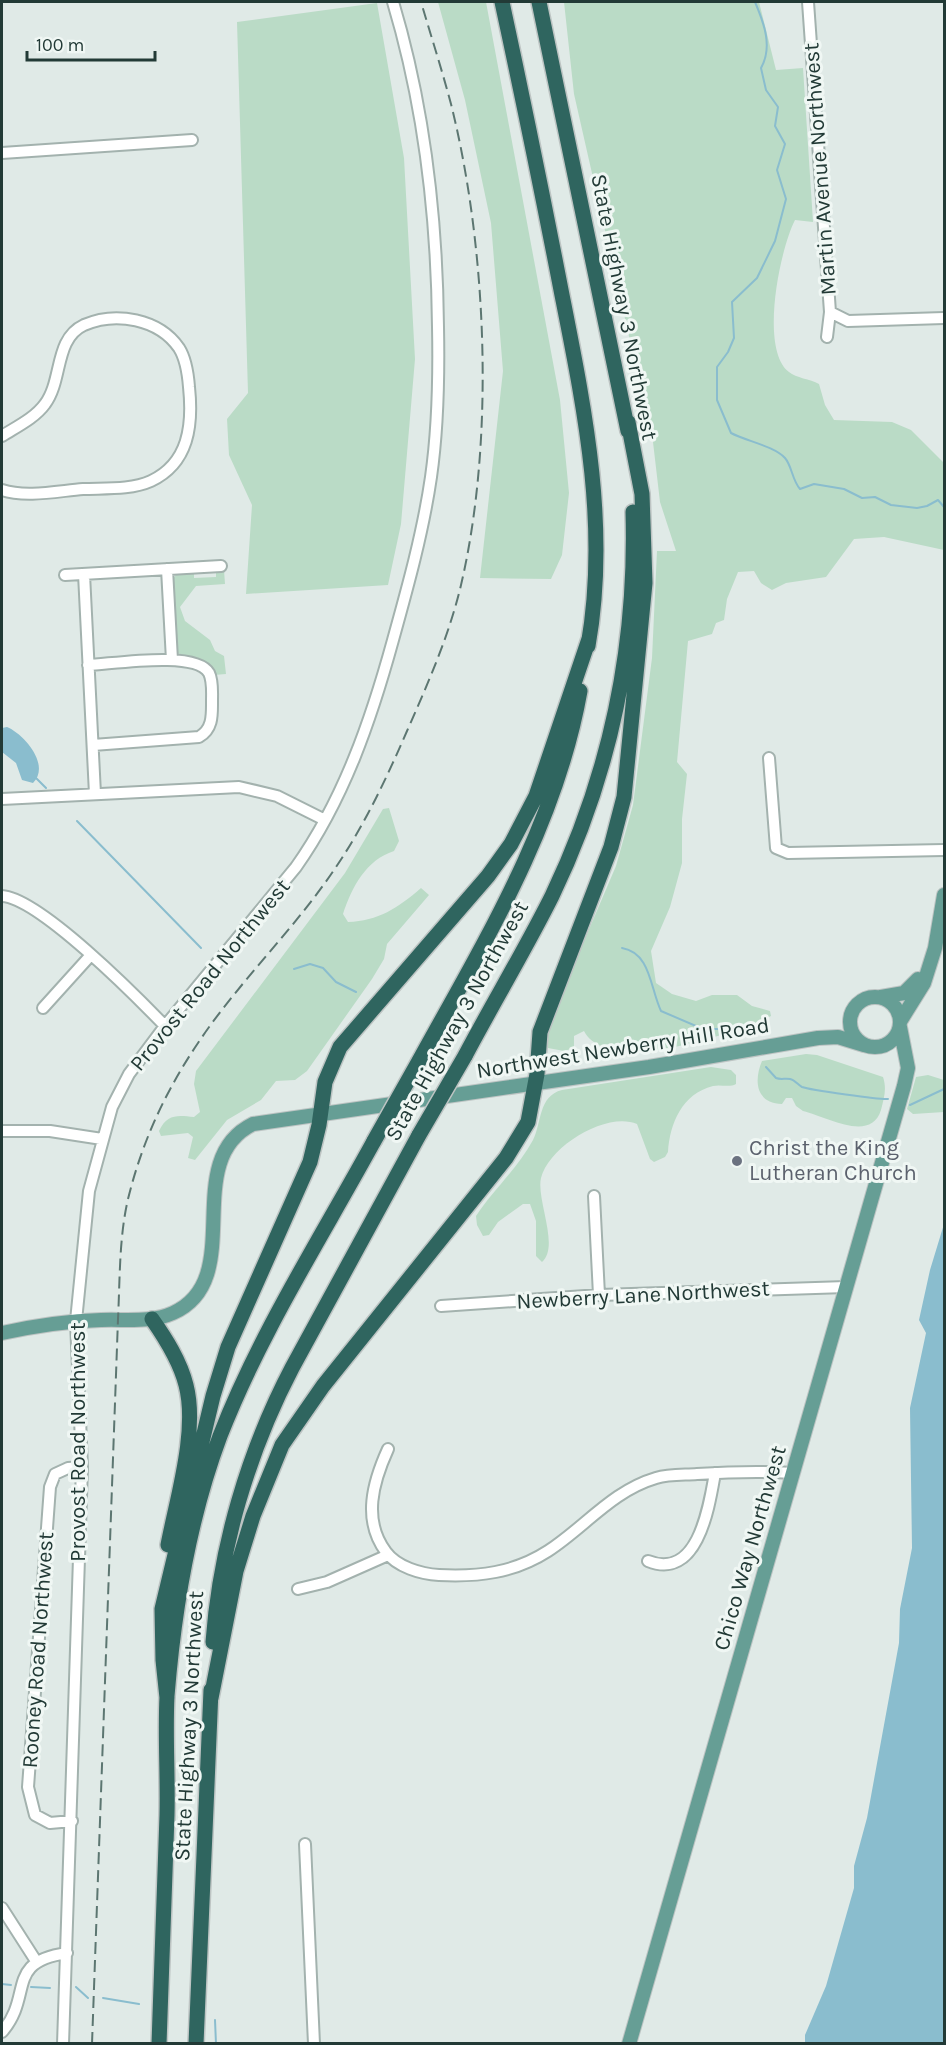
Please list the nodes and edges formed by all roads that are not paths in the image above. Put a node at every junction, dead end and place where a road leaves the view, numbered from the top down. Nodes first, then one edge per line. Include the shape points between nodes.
1 (393, 2) edge
2 (502, 2) edge
3 (539, 2) edge
4 (808, 2) edge
5 (192, 140) dead end
6 (2, 153) edge
7 (830, 312) junction
8 (945, 318) edge
9 (827, 337) dead end
10 (628, 422) junction
11 (2, 436) edge
12 (2, 490) edge
13 (221, 566) dead end
14 (167, 569) junction
15 (84, 574) junction
16 (65, 575) dead end
17 (589, 639) junction
18 (172, 660) junction
19 (88, 665) junction
20 (93, 745) junction
21 (769, 758) dead end
22 (95, 794) junction
23 (2, 799) edge
24 (325, 819) junction
25 (945, 850) edge
26 (945, 895) edge
27 (2, 896) edge
28 (90, 956) junction
29 (930, 967) junction
30 (880, 997) junction
31 (43, 1008) dead end
32 (853, 1010) junction
33 (901, 1023) junction
34 (165, 1026) junction
35 (818, 1038) junction
36 (871, 1046) junction
37 (907, 1063) junction
38 (535, 1082) junction
39 (321, 1112) junction
40 (2, 1131) edge
41 (102, 1139) junction
42 (594, 1196) dead end
43 (846, 1287) junction
44 (599, 1295) junction
45 (441, 1305) dead end
46 (152, 1319) junction
47 (76, 1321) junction
48 (2, 1333) edge
49 (388, 1449) dead end
50 (82, 1467) junction
51 (715, 1473) junction
52 (793, 1473) junction
53 (388, 1554) junction
54 (648, 1561) dead end
55 (298, 1589) dead end
56 (162, 1610) junction
57 (167, 1698) junction
58 (211, 1698) junction
59 (72, 1821) junction
60 (305, 1844) dead end
61 (2, 1908) edge
62 (67, 1953) junction
63 (36, 1961) junction
64 (2, 2032) edge
65 (63, 2043) edge
66 (159, 2043) edge
67 (196, 2043) edge
68 (314, 2043) edge
69 (629, 2043) edge

1 - 24 street, Provost Road Northwest via 421,113 433,203 439,370 431,476 411,575 381,684 350,770
2 - 17 highway, State Highway 3 Northwest via 588,433 596,523
3 - 10 highway, State Highway 3 Northwest
4 - 7 street, Martin Avenue Northwest
5 - 6 street
7 - 8 street via 848,321
7 - 9 street, Martin Avenue Northwest
10 - 38 highway via 642,494 645,563 627,780 610,847 540,1032
10 - 58 highway, State Highway 3 Northwest, bridge via 634,539 632,611 625,672 585,818 560,878 284,1385 247,1477 218,1592
11 - 12 street via 44,406 53,393 67,340 82,326 99,320 140,321 170,337 180,349 189,382 190,431 170,468 138,486 22,493
13 - 14 street
14 - 15 street
14 - 18 street
15 - 16 street
15 - 19 street
17 - 39 highway via 536,796 520,828 488,876 340,1047 325,1082
17 - 57 highway, State Highway 3 Northwest, bridge via 570,738 540,830 513,890 254,1360 220,1436 189,1544
18 - 19 street
18 - 20 street via 196,662 209,673 213,716 204,735 190,740
19 - 20 street
20 - 22 street
21 - 25 street via 776,848 788,853
22 - 23 street
22 - 24 street via 239,787 277,796
24 - 34 street, Provost Road Northwest via 281,887
26 - 29 main road
27 - 28 street via 36,909
28 - 31 street
28 - 34 street
29 - 30 main road via 904,993
29 - 33 main road
30 - 32 main road via 864,999
30 - 33 main road via 894,1005
32 - 35 main road, Northwest Newberry Hill Road via 846,1021
32 - 36 main road via 852,1031
33 - 36 main road via 891,1042
33 - 37 main road, Chico Way Northwest
34 - 41 street, Provost Road Northwest via 129,1074 112,1107
35 - 36 main road, Northwest Newberry Hill Road via 838,1037
35 - 38 main road, Northwest Newberry Hill Road
36 - 37 main road via 894,1050
37 - 43 main road, Chico Way Northwest
38 - 39 main road, Northwest Newberry Hill Road
38 - 58 highway via 528,1122 518,1141 308,1405 282,1445 236,1571
39 - 46 main road, Northwest Newberry Hill Road via 253,1124 232,1139 218,1169 205,1283 183,1307
39 - 56 highway via 310,1162 220,1372
40 - 41 street via 50,1131
41 - 47 street, Provost Road Northwest via 89,1191
42 - 44 street
43 - 44 street, Newberry Lane Northwest
43 - 52 main road, Chico Way Northwest
44 - 45 street, Newberry Lane Northwest
46 - 47 main road, Northwest Newberry Hill Road
46 - 56 highway via 177,1362 186,1384 189,1408 164,1569
47 - 48 main road, Northwest Newberry Hill Road
47 - 50 street, Provost Road Northwest
49 - 53 street via 372,1494 372,1520 377,1539
50 - 59 street, Provost Road Northwest
50 - 59 street, Rooney Road Northwest via 55,1474 50,1487 28,1787 34,1815 50,1823
51 - 52 street
51 - 53 street via 657,1478 640,1485 611,1499 548,1551 488,1575 430,1574 397,1563
51 - 54 street via 698,1539 674,1564 663,1566
52 - 69 main road, Chico Way Northwest
53 - 55 street via 327,1582
56 - 57 highway
57 - 66 highway, State Highway 3 Northwest via 169,1756
58 - 67 highway, State Highway 3 Northwest
59 - 62 street, Provost Road Northwest
60 - 68 street
61 - 63 street
62 - 63 street
62 - 65 street, Provost Road Northwest
63 - 64 street via 24,1979 12,2019

